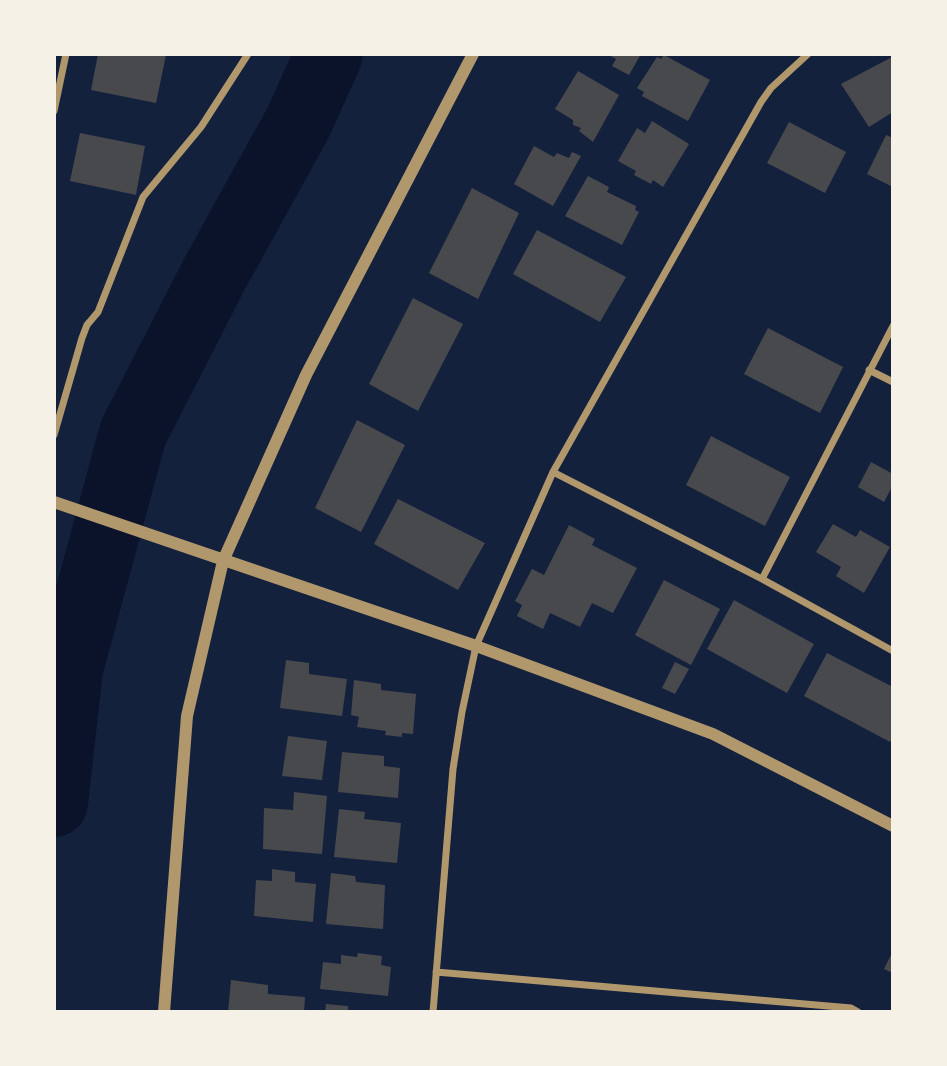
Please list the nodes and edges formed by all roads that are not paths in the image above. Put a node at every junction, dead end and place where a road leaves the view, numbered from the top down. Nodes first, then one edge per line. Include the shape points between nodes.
1 (66, 54) edge
2 (248, 54) edge
3 (473, 54) edge
4 (808, 54) edge
5 (54, 111) edge
6 (893, 326) edge
7 (869, 370) junction
8 (893, 382) edge
9 (54, 435) edge
10 (553, 472) junction
11 (56, 503) edge
12 (223, 561) junction
13 (762, 579) junction
14 (476, 646) junction
15 (893, 651) edge
16 (893, 826) edge
17 (436, 972) junction
18 (164, 1012) edge
19 (433, 1012) edge
20 (858, 1012) edge

1 - 5 street
2 - 9 street via 201,127 143,197 98,312 82,338
3 - 12 street via 306,375
4 - 10 street via 761,102
6 - 7 street
7 - 8 street
7 - 13 street
10 - 13 street
10 - 14 street
11 - 12 street
12 - 14 street
12 - 18 street via 187,716
13 - 15 street
14 - 16 street via 713,734
14 - 17 street via 453,769
17 - 19 street
17 - 20 street

